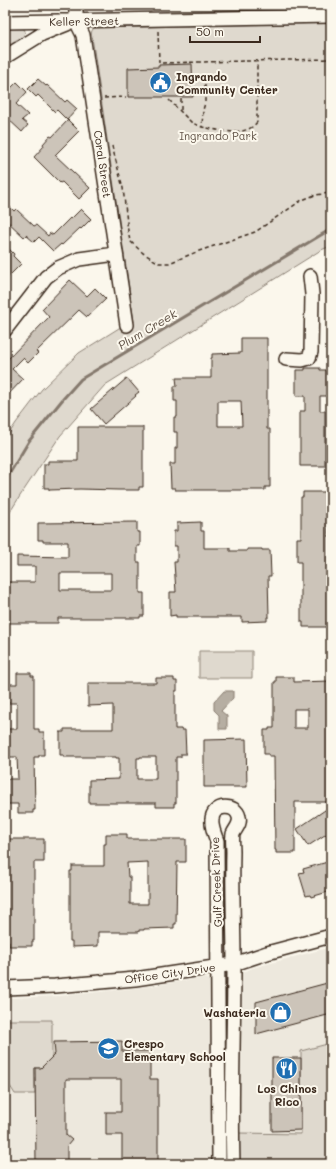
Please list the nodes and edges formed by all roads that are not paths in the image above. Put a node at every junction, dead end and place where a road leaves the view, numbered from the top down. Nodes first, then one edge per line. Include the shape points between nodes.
1 (76, 5) edge
2 (331, 16) edge
3 (76, 21) junction
4 (5, 22) edge
5 (5, 57) edge
6 (116, 254) junction
7 (310, 276) dead end
8 (127, 325) dead end
9 (5, 330) edge
10 (286, 359) dead end
11 (331, 936) edge
12 (234, 964) junction
13 (218, 966) junction
14 (5, 988) edge
15 (219, 1164) edge
16 (233, 1164) edge

1 - 3 street, Coral Street
2 - 3 street, Keller Street
3 - 4 street, Keller Street
3 - 5 street via 42,34
3 - 6 street, Coral Street via 83,34 94,98
6 - 8 street, Coral Street
6 - 9 street via 79,259 58,268 46,277
7 - 10 street via 311,352 309,358 302,360
11 - 12 street, Office City Drive
12 - 13 street, Office City Drive
12 - 13 street, Gulf Creek Drive via 233,834 238,826 239,817 236,812 226,807 214,812 212,820 217,841
12 - 16 street, Gulf Creek Drive
13 - 14 street, Office City Drive via 135,979
13 - 15 street, Gulf Creek Drive

